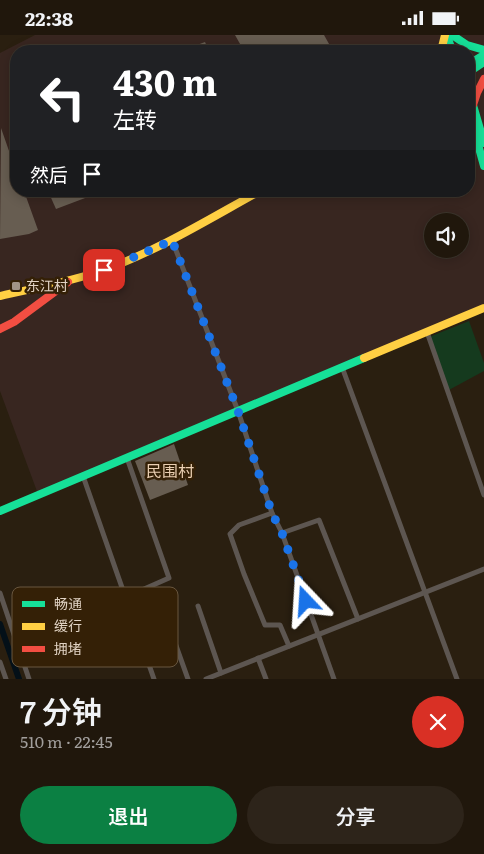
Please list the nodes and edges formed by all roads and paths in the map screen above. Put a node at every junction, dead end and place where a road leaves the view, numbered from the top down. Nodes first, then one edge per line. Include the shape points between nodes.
1 (452, 35) edge
2 (468, 45) edge
3 (484, 79) edge
4 (475, 98) edge
5 (475, 123) edge
6 (475, 131) edge
7 (484, 143) edge
8 (484, 166) edge
9 (239, 197) edge
10 (249, 197) edge
11 (172, 240) junction
12 (69, 281) junction
13 (0, 295) edge
14 (484, 308) edge
15 (0, 329) edge
16 (427, 332) junction
17 (342, 367) junction
18 (238, 411) junction
19 (127, 457) junction
20 (84, 476) junction
21 (484, 495) edge
22 (0, 511) edge
23 (272, 513) junction
24 (282, 533) junction
25 (484, 569) edge
26 (123, 587) edge
27 (149, 587) edge
28 (425, 592) junction
29 (0, 593) edge
30 (198, 606) dead end
31 (358, 619) junction
32 (12, 629) edge
33 (318, 634) junction
34 (289, 646) junction
35 (178, 651) edge
36 (258, 658) junction
37 (0, 662) edge
38 (25, 667) edge
39 (150, 667) edge
40 (221, 673) junction
41 (6, 679) edge
42 (29, 679) edge
43 (154, 679) edge
44 (188, 679) edge
45 (206, 679) edge
46 (266, 679) edge
47 (334, 679) edge
48 (457, 679) edge

1 - 2 main road
3 - 4 main road
5 - 7 main road
6 - 8 main road
9 - 13 main road via 175,233 114,261
10 - 11 main road
11 - 12 main road via 104,270
11 - 18 street
12 - 13 main road
12 - 15 main road
14 - 16 main road
16 - 17 main road
16 - 21 street
17 - 18 main road
17 - 28 street
18 - 19 main road
18 - 23 street
19 - 20 main road
19 - 27 street via 169,578
20 - 22 main road
20 - 26 street
23 - 24 street
23 - 34 street via 239,525 230,534 265,625 280,625
24 - 31 street via 319,519
24 - 33 street
25 - 28 street
28 - 31 street
28 - 48 street
29 - 32 street
30 - 40 street
31 - 33 street
33 - 34 street
33 - 47 street
34 - 36 street
35 - 44 street
36 - 40 street
36 - 46 street
37 - 41 street
38 - 42 street
39 - 43 street
40 - 45 street

